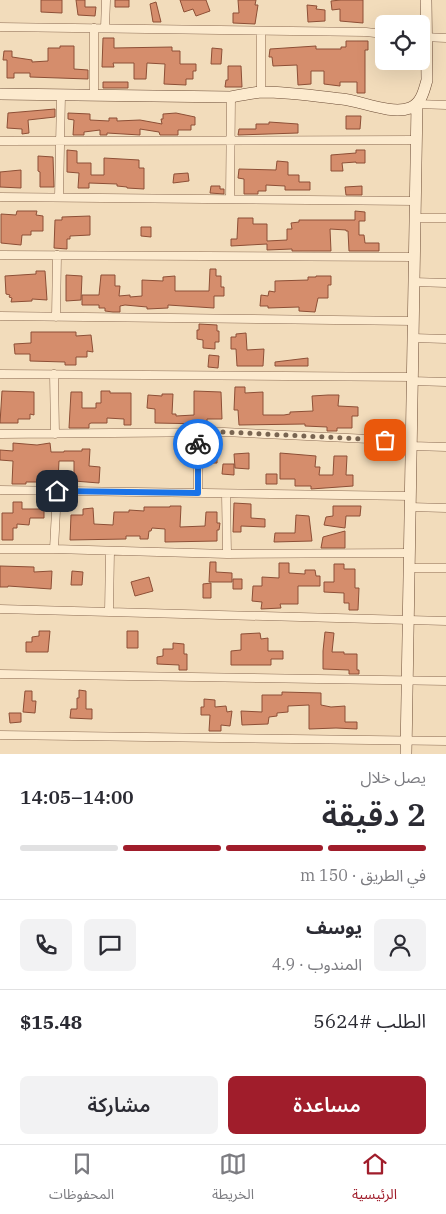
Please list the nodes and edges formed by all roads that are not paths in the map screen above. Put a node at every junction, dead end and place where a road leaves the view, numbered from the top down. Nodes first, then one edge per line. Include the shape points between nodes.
1 (106, 0) edge
2 (426, 0) edge
3 (425, 15) edge
4 (0, 27) edge
5 (94, 28) junction
6 (105, 28) junction
7 (262, 31) junction
8 (375, 34) edge
9 (430, 37) edge
10 (446, 38) edge
11 (426, 70) edge
12 (261, 92) junction
13 (0, 94) edge
14 (61, 95) junction
15 (94, 96) junction
16 (231, 97) junction
17 (417, 104) junction
18 (446, 105) edge
19 (231, 140) junction
20 (416, 140) junction
21 (0, 141) edge
22 (59, 141) junction
23 (0, 197) edge
24 (59, 197) junction
25 (230, 199) junction
26 (415, 201) junction
27 (415, 218) junction
28 (446, 218) edge
29 (0, 255) edge
30 (57, 255) junction
31 (414, 257) junction
32 (414, 282) junction
33 (446, 283) edge
34 (0, 316) edge
35 (56, 317) junction
36 (413, 322) junction
37 (413, 338) junction
38 (446, 339) edge
39 (0, 374) edge
40 (54, 374) junction
41 (412, 379) junction
42 (446, 382) edge
43 (198, 433) junction
44 (0, 434) edge
45 (55, 434) junction
46 (412, 446) junction
47 (446, 447) edge
48 (0, 490) edge
49 (57, 491) junction
50 (198, 493) junction
51 (226, 494) junction
52 (410, 502) junction
53 (446, 508) edge
54 (0, 549) edge
55 (54, 549) junction
56 (110, 551) junction
57 (410, 553) junction
58 (227, 554) junction
59 (409, 568) junction
60 (446, 568) edge
61 (0, 609) edge
62 (109, 612) junction
63 (409, 620) junction
64 (446, 621) edge
65 (0, 674) edge
66 (408, 681) junction
67 (446, 682) edge
68 (0, 735) edge
69 (407, 740) junction
70 (446, 741) edge
71 (406, 754) edge

1 - 6 street
2 - 3 street
4 - 5 street
5 - 6 street
5 - 15 street
6 - 7 street
7 - 8 street
7 - 12 street
9 - 10 street
11 - 17 street via 424,92
12 - 16 street
12 - 17 street via 345,99 399,110
13 - 14 street
14 - 15 street
14 - 22 street
15 - 16 street
16 - 19 street
17 - 18 street
17 - 20 street
19 - 20 street
19 - 22 street
19 - 25 street
20 - 26 street
21 - 22 street
22 - 24 street
23 - 24 street
24 - 25 street
25 - 26 street
26 - 27 street
27 - 28 street
27 - 31 street
29 - 30 street
30 - 31 street
30 - 35 street
31 - 32 street
32 - 33 street
32 - 36 street
34 - 35 street
35 - 36 street
36 - 37 street
37 - 38 street
37 - 41 street
39 - 40 street
40 - 41 street
40 - 45 street
41 - 42 street
41 - 46 street
43 - 45 street
43 - 46 street via 369,439
43 - 50 street
44 - 45 street
46 - 47 street
46 - 52 street
48 - 49 street
49 - 50 street
49 - 55 street
50 - 51 street
51 - 52 street
51 - 58 street
52 - 53 street
52 - 57 street
54 - 55 street
55 - 56 street
56 - 58 street
56 - 62 street
57 - 58 street
57 - 59 street
59 - 60 street
59 - 63 street
61 - 62 street
62 - 63 street
63 - 64 street
63 - 66 street
65 - 66 street
66 - 67 street
66 - 69 street
68 - 69 street
69 - 70 street
69 - 71 street

